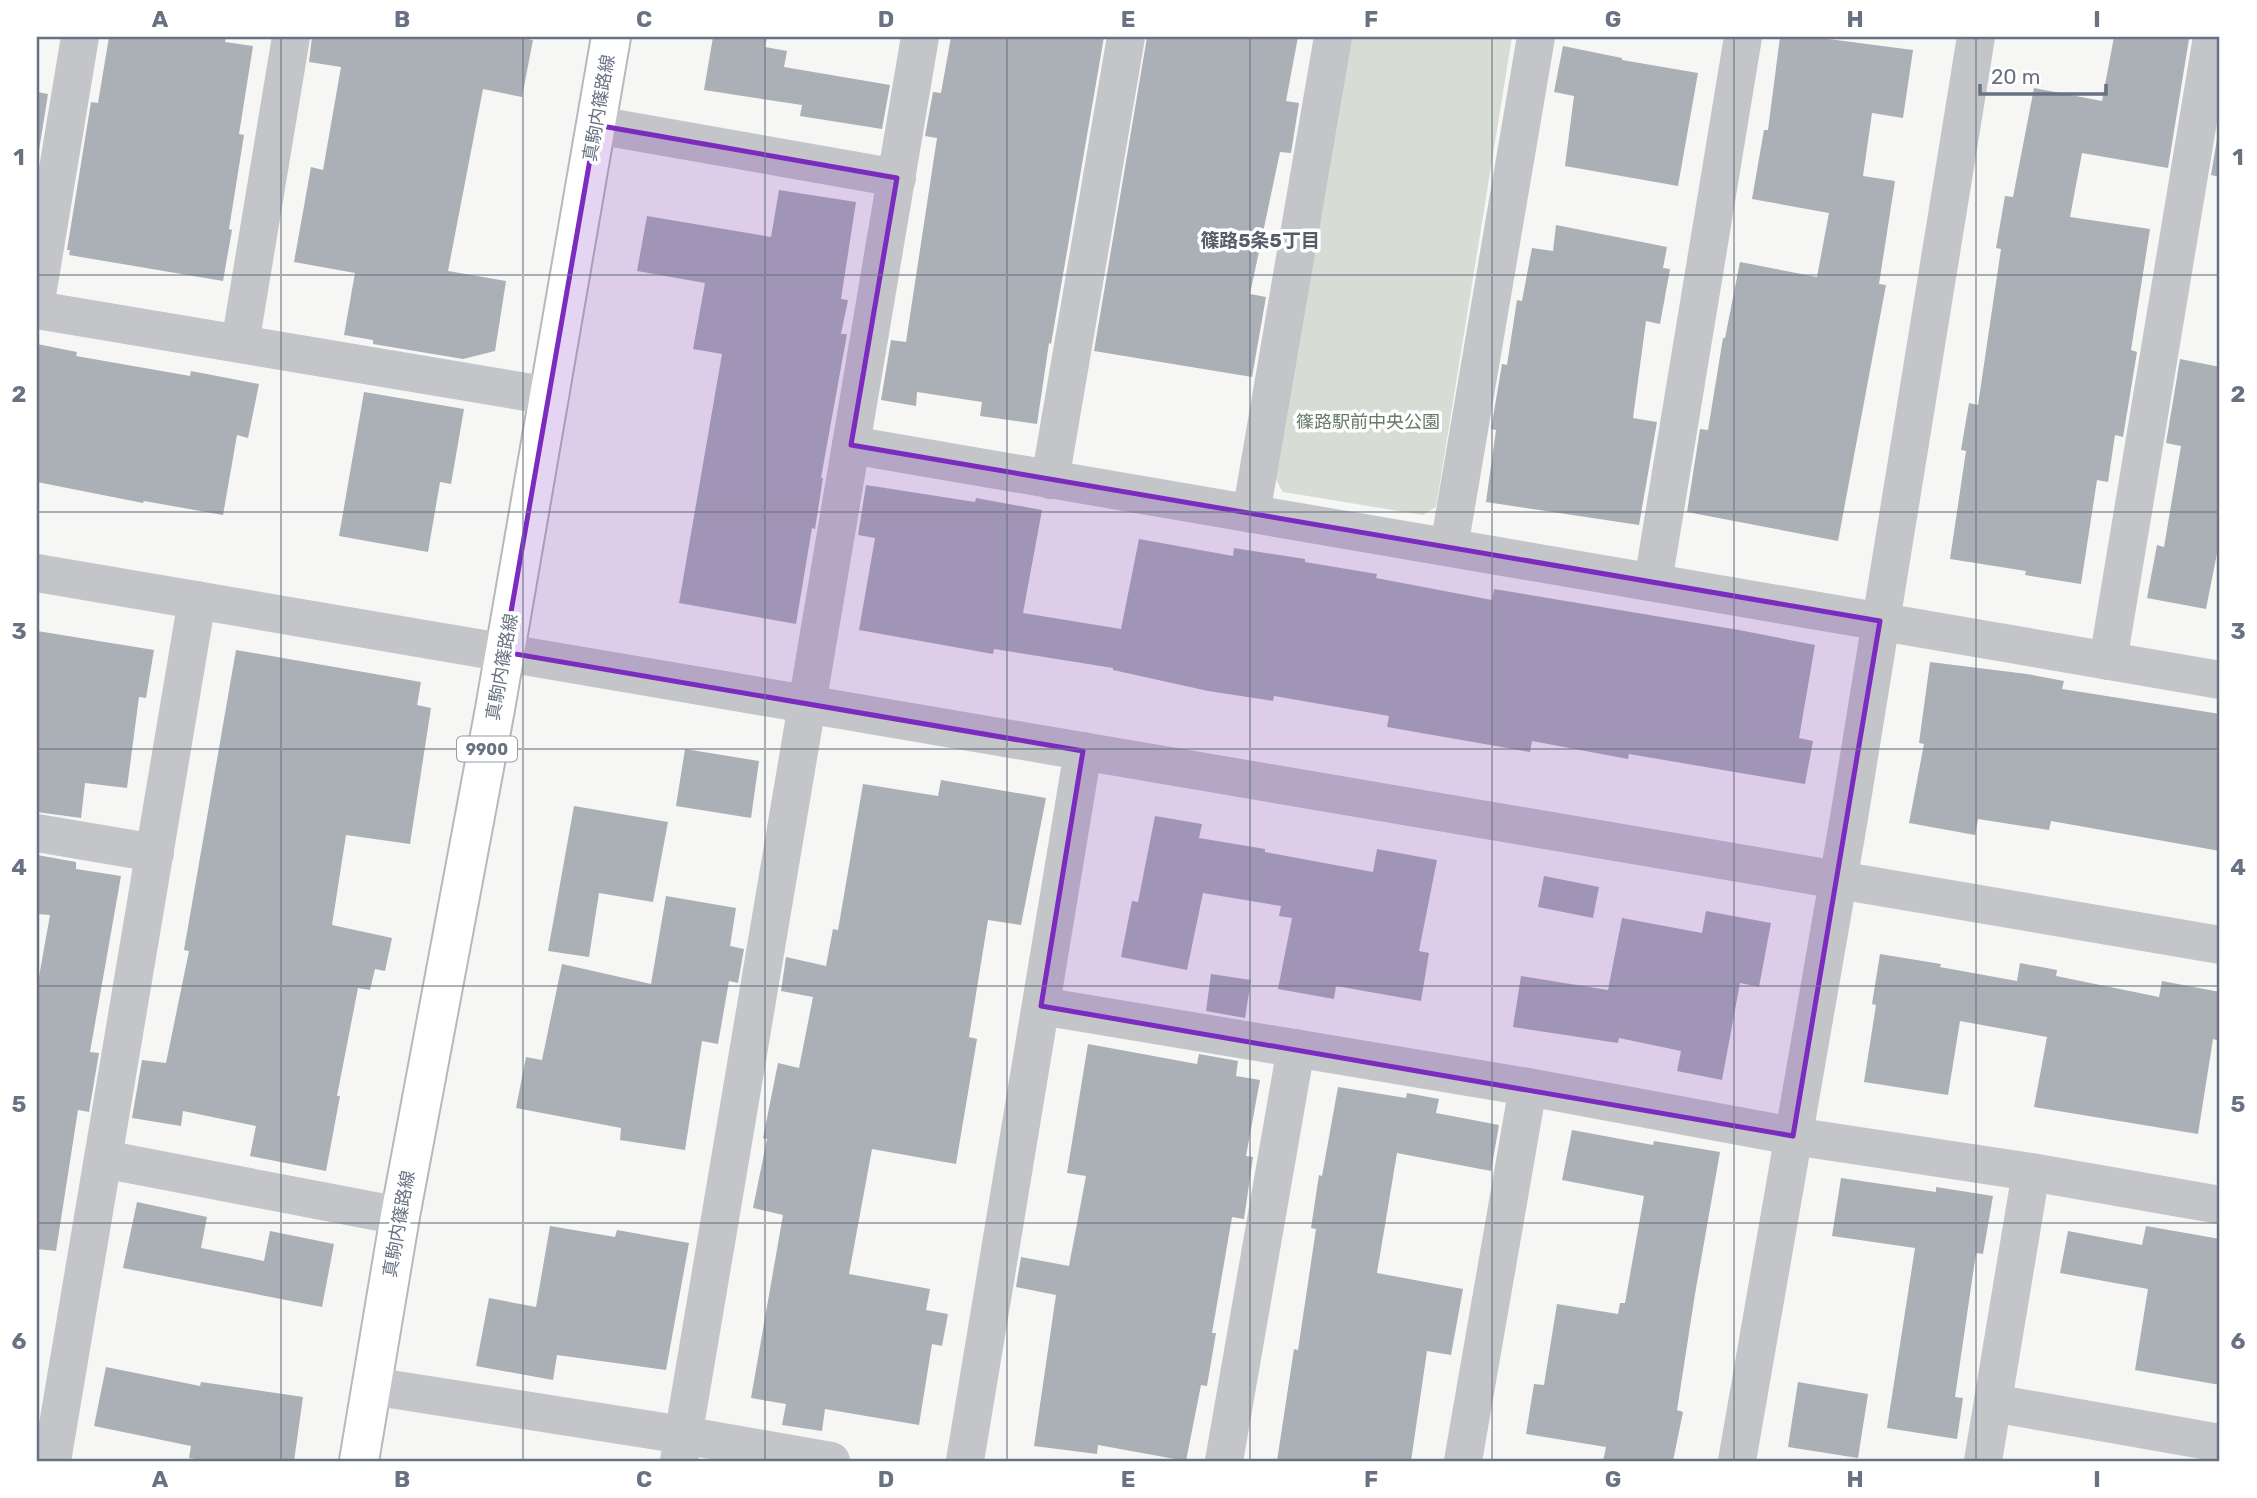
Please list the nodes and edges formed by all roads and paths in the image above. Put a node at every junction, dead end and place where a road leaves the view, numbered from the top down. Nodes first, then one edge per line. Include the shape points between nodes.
1 (80, 37) edge
2 (291, 37) edge
3 (611, 37) edge
4 (920, 37) edge
5 (1126, 37) edge
6 (1333, 37) edge
7 (1536, 37) edge
8 (1976, 37) edge
9 (2212, 37) edge
10 (1737, 38) edge
11 (2209, 122) edge
12 (596, 125) junction
13 (897, 178) junction
14 (37, 295) edge
15 (37, 310) edge
16 (240, 344) junction
17 (550, 396) junction
18 (851, 445) junction
19 (1050, 480) junction
20 (1251, 514) junction
21 (1449, 547) junction
22 (37, 573) edge
23 (1653, 582) junction
24 (197, 600) junction
25 (1880, 621) junction
26 (504, 652) junction
27 (2108, 661) junction
28 (2220, 680) edge
29 (807, 705) junction
30 (1083, 751) junction
31 (37, 833) edge
32 (155, 853) junction
33 (1838, 881) junction
34 (2220, 945) edge
35 (1041, 1006) junction
36 (1296, 1048) junction
37 (1528, 1087) junction
38 (1793, 1136) junction
39 (103, 1159) junction
40 (2031, 1172) junction
41 (2220, 1205) edge
42 (400, 1216) junction
43 (371, 1386) junction
44 (1993, 1403) junction
45 (2220, 1443) edge
46 (681, 1448) edge
47 (52, 1461) edge
48 (359, 1461) edge
49 (831, 1461) edge
50 (965, 1461) edge
51 (1224, 1461) edge
52 (1463, 1461) edge
53 (1737, 1461) edge
54 (1983, 1461) edge

1 - 14 street
2 - 16 street
3 - 12 main road, 真駒内篠路線 / 9900
4 - 13 street
5 - 19 street
6 - 20 street
7 - 21 street
8 - 25 street
9 - 11 street
10 - 23 street
11 - 27 street
12 - 13 street
12 - 17 main road, 真駒内篠路線 / 9900
13 - 18 street
15 - 16 street
16 - 17 street
17 - 26 main road, 真駒内篠路線 / 9900
18 - 19 street
18 - 29 street
19 - 20 street
20 - 21 street
21 - 23 street
22 - 24 street
23 - 25 street
24 - 26 street
24 - 32 street
25 - 27 street
25 - 33 street
26 - 29 street
26 - 42 main road, 真駒内篠路線 / 9900
27 - 28 street
29 - 30 street
29 - 46 street
30 - 33 street
30 - 35 street
31 - 32 street
32 - 39 street
33 - 34 street
33 - 38 street
35 - 36 street
35 - 50 street
36 - 37 street
36 - 51 street
37 - 38 street
37 - 52 street
38 - 40 street
38 - 53 street
39 - 42 street
39 - 47 street
40 - 41 street
40 - 44 street
42 - 43 main road, 真駒内篠路線 / 9900
43 - 46 street
43 - 48 main road, 真駒内篠路線 / 9900
44 - 45 street
44 - 54 street
46 - 49 street

